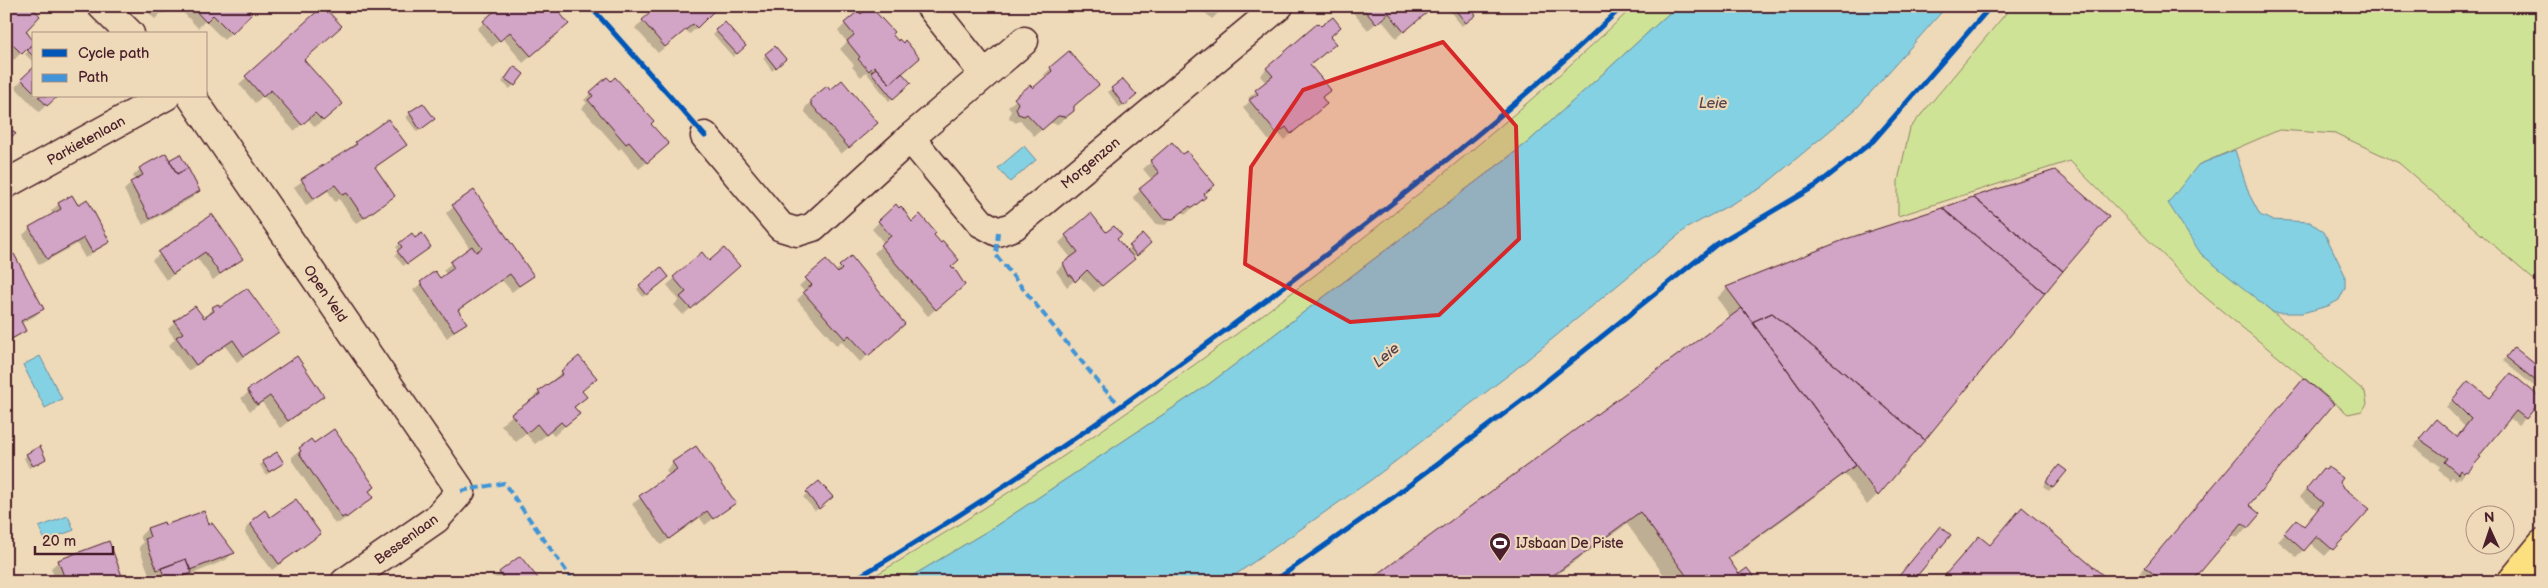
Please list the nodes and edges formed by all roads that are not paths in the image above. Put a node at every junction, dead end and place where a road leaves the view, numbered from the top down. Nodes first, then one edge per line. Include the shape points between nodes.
1 (102, 6) edge
2 (930, 6) edge
3 (1279, 6) edge
4 (128, 32) edge
5 (1024, 41) dead end
6 (984, 74) junction
7 (162, 98) edge
8 (192, 98) edge
9 (705, 136) dead end
10 (910, 138) junction
11 (6, 184) edge
12 (462, 490) joint
13 (2542, 544) edge
14 (345, 582) edge
15 (2511, 582) edge

1 - 4 street
2 - 6 street
3 - 10 street, Morgenzon via 1014,226 998,232 981,223
5 - 6 street
6 - 10 street
7 - 11 street, Parkietenlaan
8 - 12 street, Open Veld
9 - 10 street via 781,227 796,232 813,227
12 - 14 street, Bessenlaan via 436,519
13 - 15 main road

